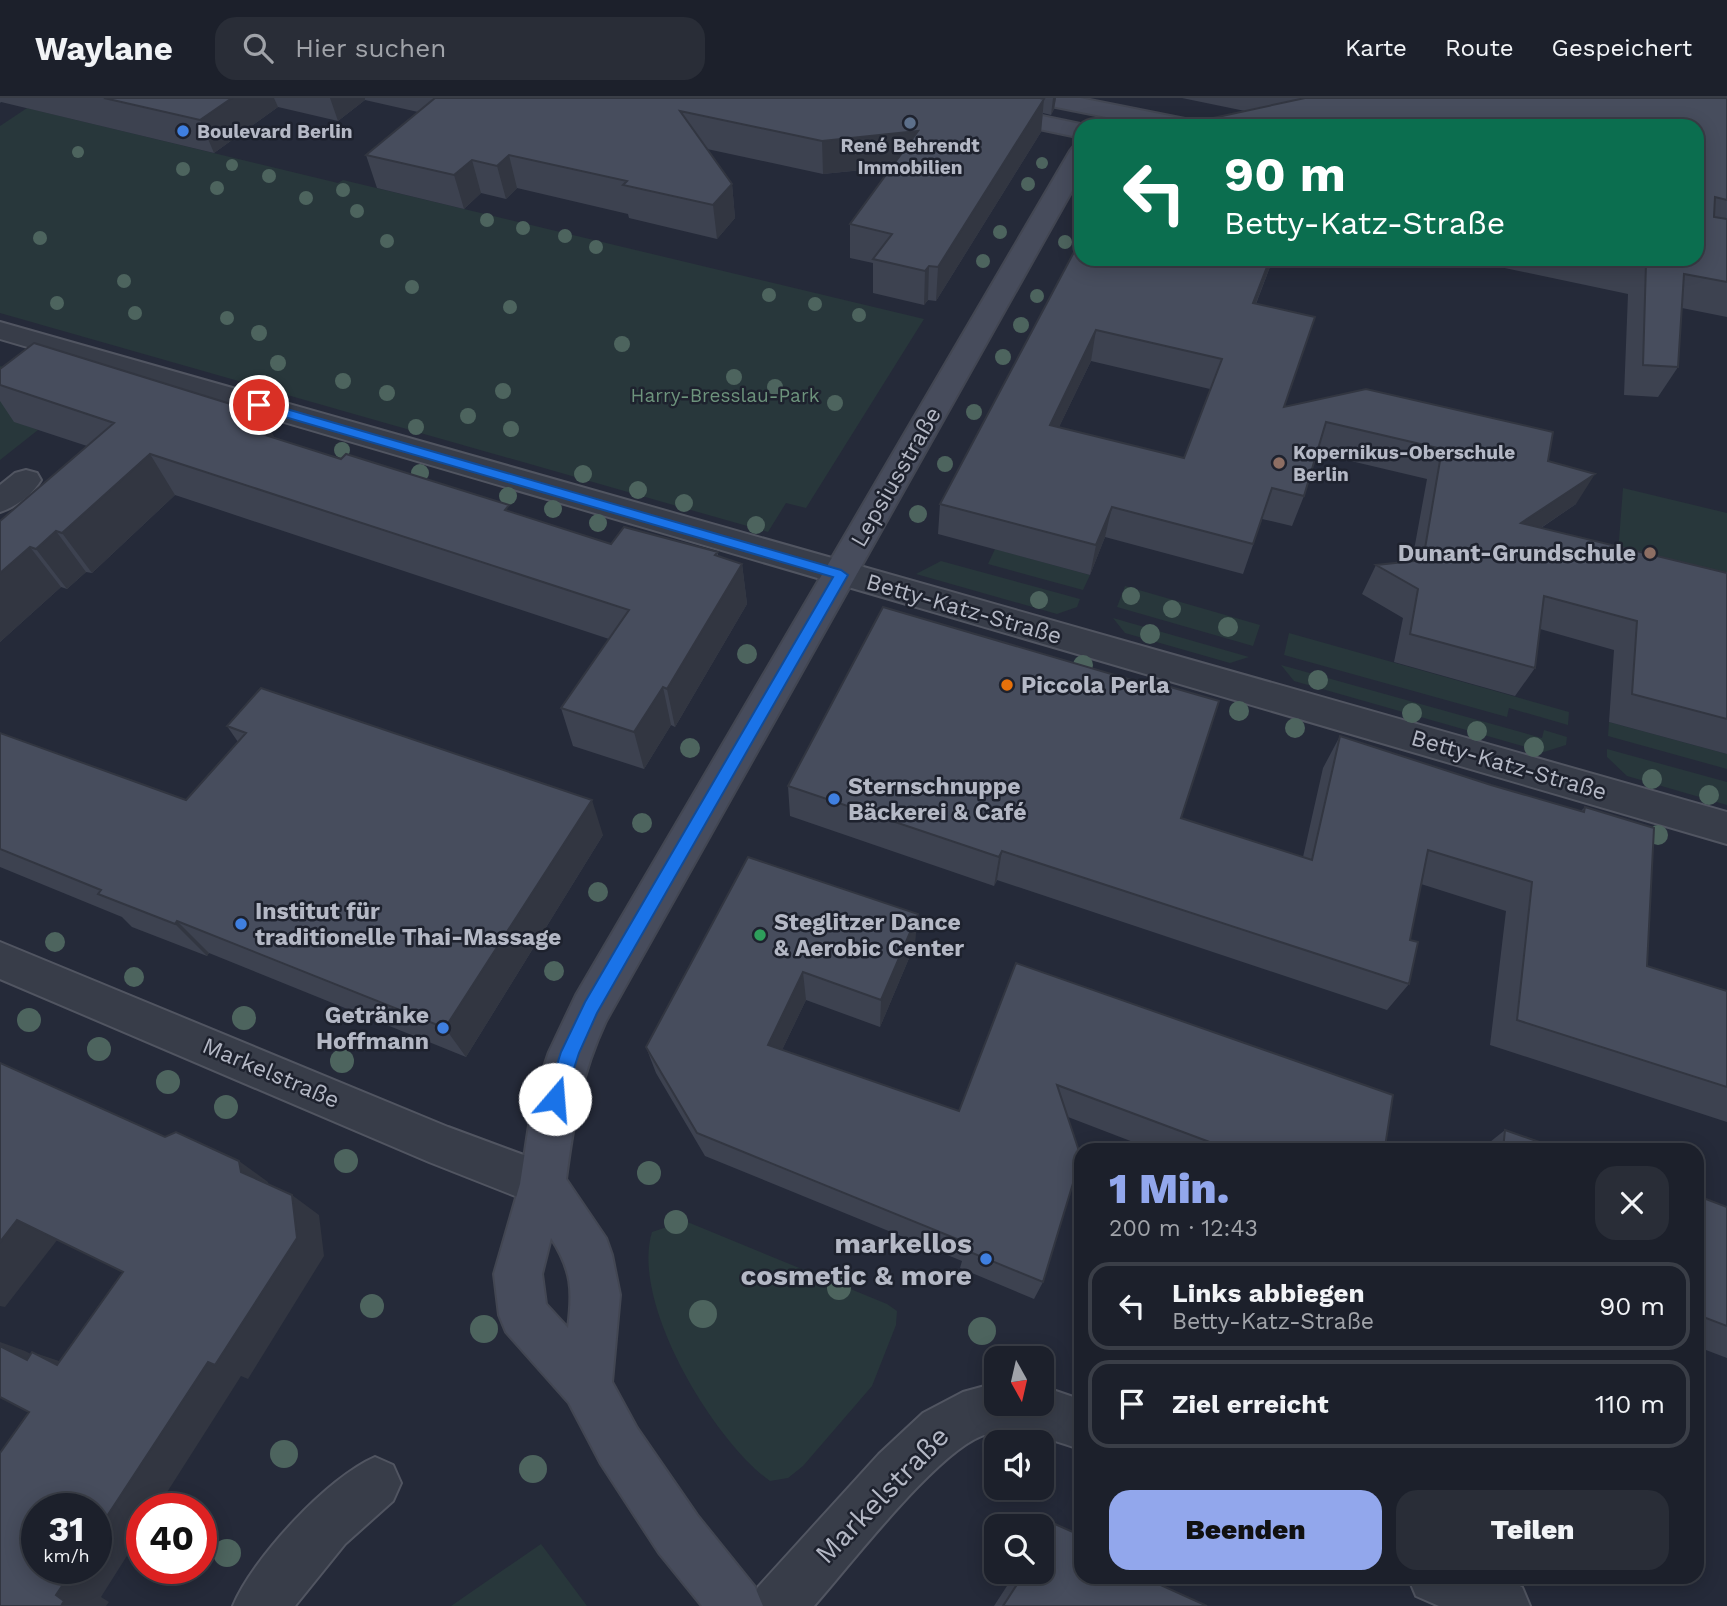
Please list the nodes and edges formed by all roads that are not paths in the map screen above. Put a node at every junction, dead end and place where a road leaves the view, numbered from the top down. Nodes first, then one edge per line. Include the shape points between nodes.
1 (925, 98) edge
2 (1046, 98) edge
3 (1104, 111) edge
4 (1147, 119) edge
5 (1074, 129) edge
6 (1074, 165) edge
7 (0, 330) edge
8 (26, 480) dead end
9 (0, 502) edge
10 (841, 575) junction
11 (1727, 828) edge
12 (0, 960) edge
13 (543, 1184) junction
14 (587, 1385) junction
15 (1074, 1422) edge
16 (375, 1483) dead end
17 (1451, 1584) edge
18 (260, 1606) edge
19 (736, 1606) edge
20 (777, 1606) edge
21 (1503, 1606) edge

1 - 5 street
2 - 3 street
3 - 4 street
6 - 10 street, Lepsiusstraße
7 - 10 street, Betty-Katz-Straße
8 - 9 street
10 - 11 street, Betty-Katz-Straße
10 - 13 street, Lepsiusstraße via 591,1008 555,1099
12 - 13 street, Markelstraße
13 - 14 street via 589,1255 596,1295
13 - 14 street, Lepsiusstraße via 518,1274 523,1315
14 - 19 street, Lepsiusstraße via 619,1446 678,1534
15 - 20 street, Markelstraße via 1017,1406 959,1418 919,1448
16 - 18 street via 326,1525
17 - 21 street

